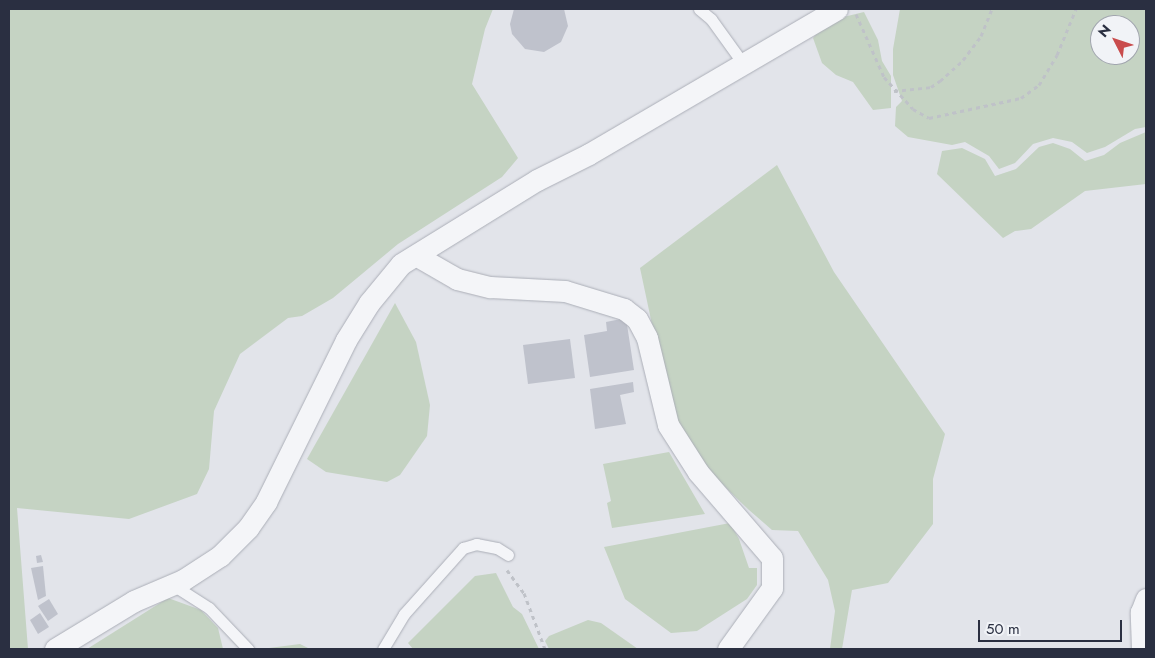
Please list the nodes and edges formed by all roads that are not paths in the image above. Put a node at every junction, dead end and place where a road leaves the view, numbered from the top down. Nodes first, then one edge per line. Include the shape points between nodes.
1 (699, 9) edge
2 (837, 9) edge
3 (742, 62) junction
4 (416, 256) junction
5 (506, 560) road end
6 (173, 585) junction
7 (1146, 599) edge
8 (1144, 638) edge
9 (55, 649) edge
10 (248, 649) edge
11 (383, 649) edge
12 (728, 649) edge

1 - 3 lane via 711,19
2 - 3 street
3 - 4 street via 597,149 537,180
4 - 6 street via 402,264 364,311 342,348 266,502 248,528 220,556
4 - 12 street via 457,278 490,287 565,291 624,309 637,320 649,346 668,425 698,472 772,558 772,588
5 - 11 lane via 497,548 476,544 463,548 404,614
6 - 9 street via 134,601
6 - 10 lane via 209,608
7 - 8 street via 1142,612

